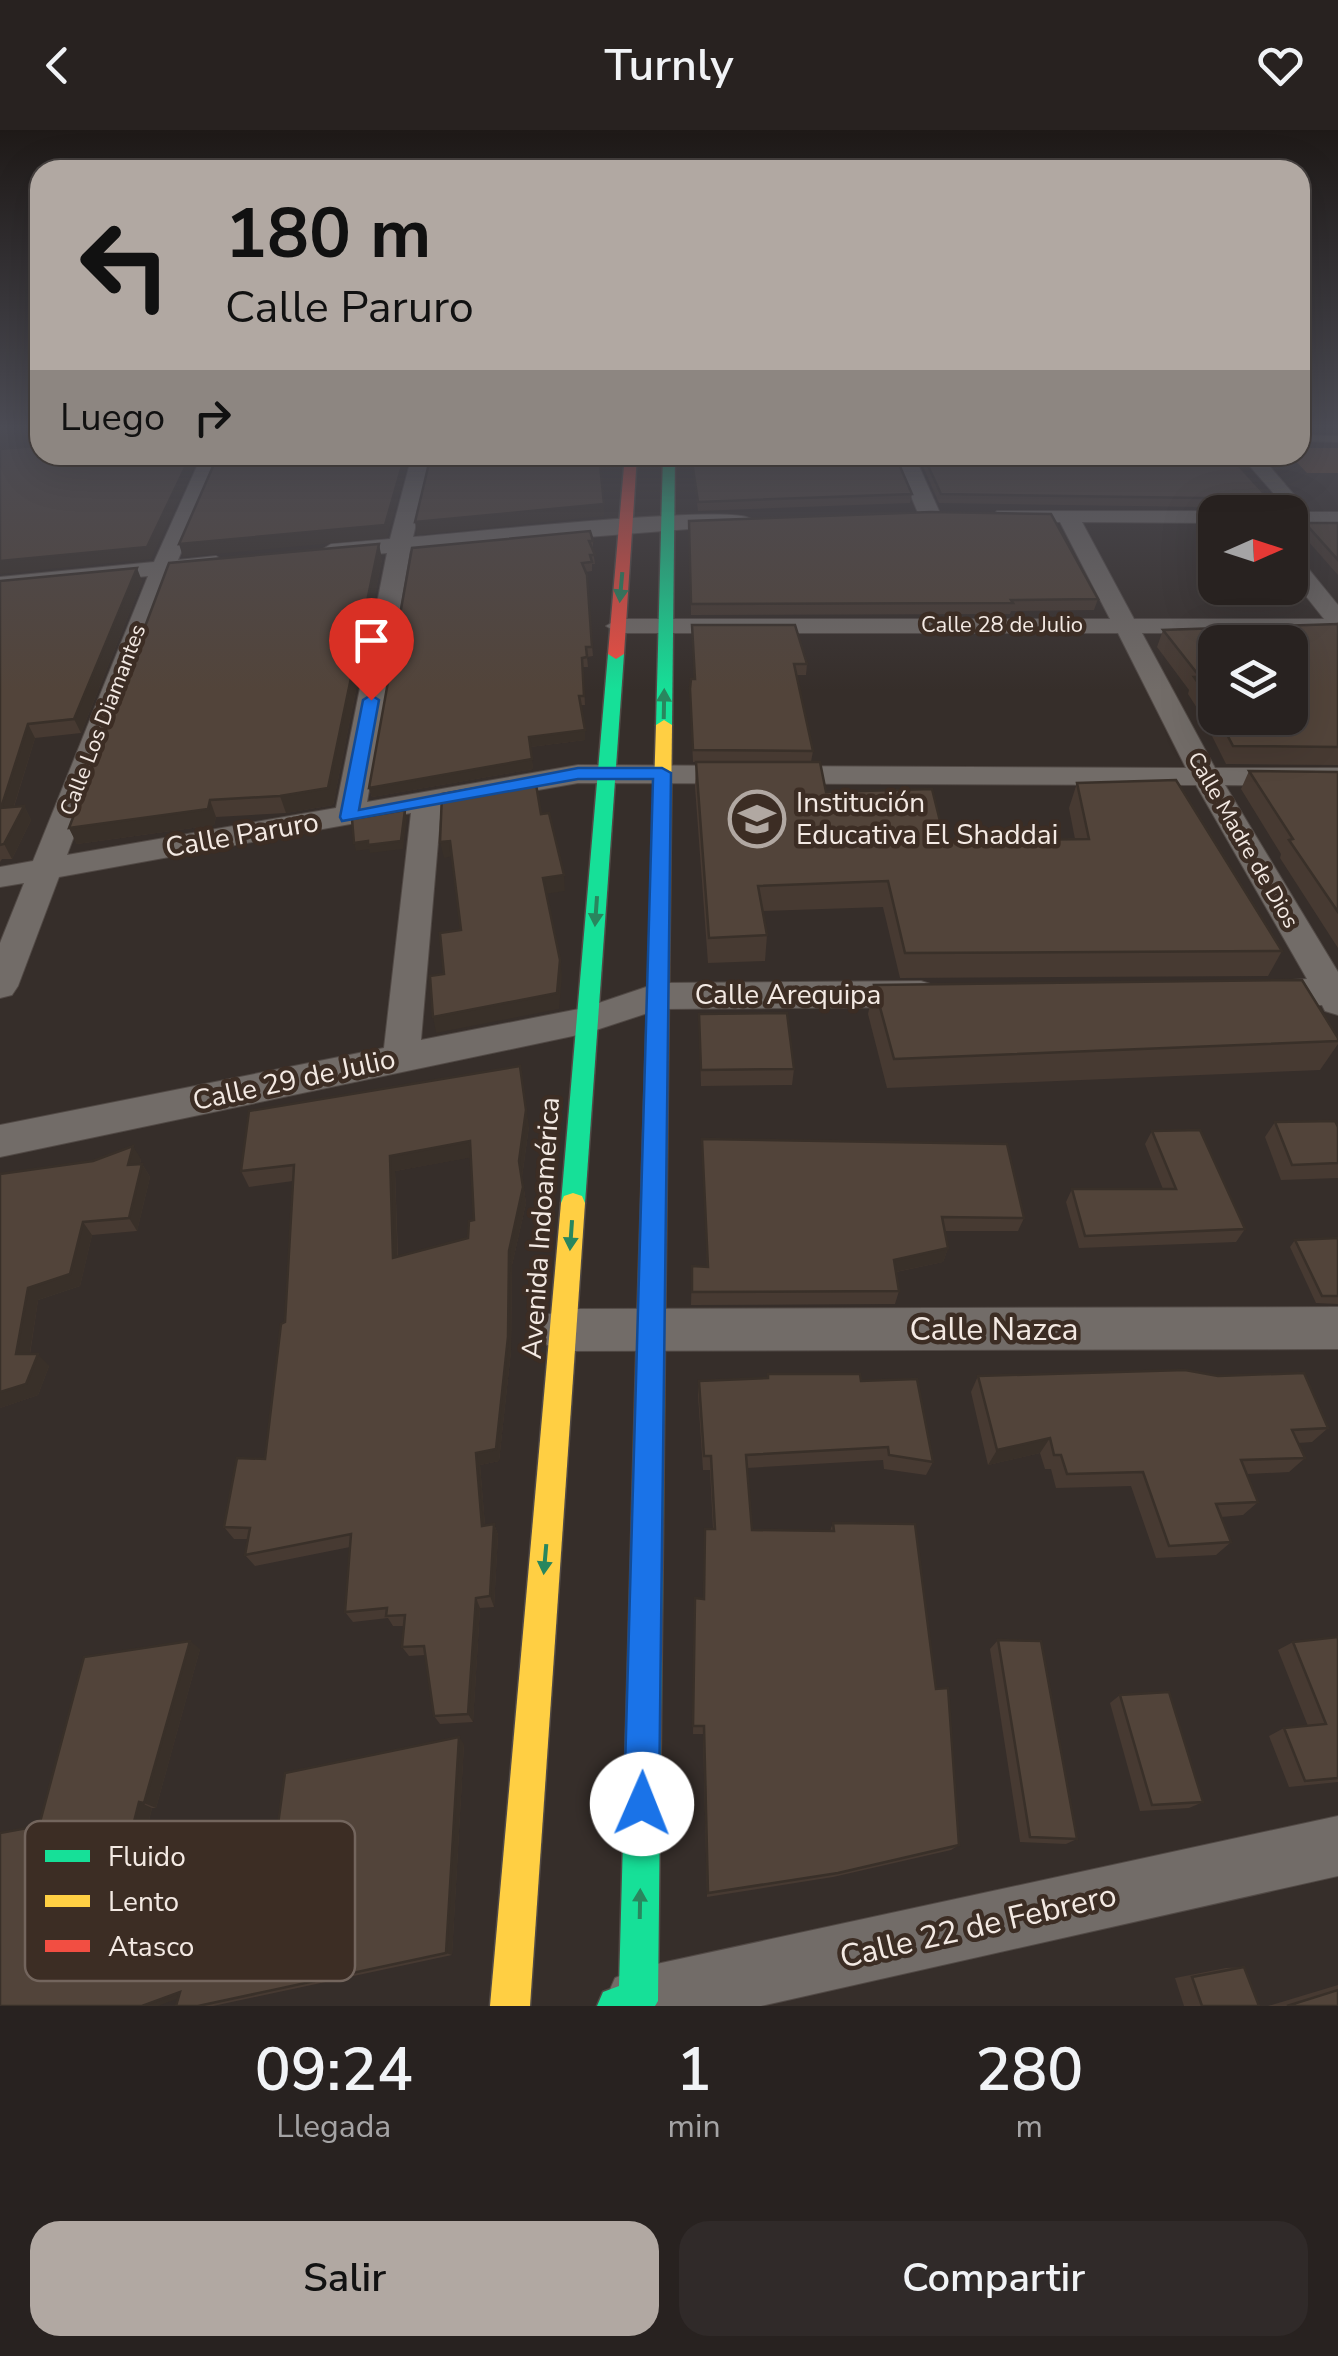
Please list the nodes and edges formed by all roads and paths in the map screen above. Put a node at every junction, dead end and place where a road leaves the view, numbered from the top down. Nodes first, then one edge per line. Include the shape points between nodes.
1 (185, 516) edge
2 (407, 516) edge
3 (627, 516) edge
4 (668, 516) edge
5 (1050, 516) edge
6 (1068, 516) junction
7 (761, 518) edge
8 (1198, 518) edge
9 (1308, 518) edge
10 (1338, 518) edge
11 (668, 522) junction
12 (626, 526) junction
13 (400, 544) junction
14 (301, 554) edge
15 (242, 560) edge
16 (162, 568) junction
17 (0, 584) edge
18 (1308, 585) edge
19 (1338, 624) edge
20 (1124, 625) junction
21 (618, 626) junction
22 (665, 626) junction
23 (606, 772) junction
24 (662, 773) junction
25 (1205, 776) junction
26 (1338, 776) edge
27 (427, 800) junction
28 (349, 817) junction
29 (45, 868) junction
30 (0, 877) edge
31 (0, 986) edge
32 (1233, 992) edge
33 (955, 994) edge
34 (1336, 995) edge
35 (658, 996) junction
36 (588, 1020) junction
37 (401, 1058) junction
38 (0, 1140) edge
39 (1338, 1328) edge
40 (563, 1330) junction
41 (650, 1331) junction
42 (1338, 1846) edge
43 (628, 2004) edge
44 (510, 2006) edge

1 - 16 street, Calle Los Diamantes
2 - 13 street
3 - 12 street, Avenida Indoamérica
4 - 11 street
5 - 6 street
6 - 8 street
6 - 20 street, Calle Madre de Dios
7 - 11 street
9 - 10 street
11 - 12 street
11 - 22 street
12 - 13 street
12 -> 21 street, Avenida Indoamérica
13 - 14 street
13 - 28 street
15 - 16 street
16 - 17 street
16 - 29 street, Calle Los Diamantes
18 - 19 street
19 - 20 street, Calle 28 de Julio
20 - 22 street, Calle 28 de Julio
20 - 25 street, Calle Madre de Dios
21 - 22 street, Calle 28 de Julio
21 - 23 street, Avenida Indoamérica
24 -> 22 street
23 - 24 street, Calle Paruro
23 - 27 street, Calle Paruro
23 -> 36 street, Avenida Indoamérica
24 - 25 street, Calle Paruro
24 - 35 street
25 - 26 street, Calle Paruro
25 - 34 street, Calle Madre de Dios
27 - 28 street, Calle Paruro
27 - 37 street
28 - 29 street, Calle Paruro
29 - 30 street, Calle Paruro
29 - 31 street, Calle Los Diamantes
32 - 34 street
33 - 35 street, Calle Arequipa
35 - 36 street, Calle Arequipa
35 - 41 street
36 - 37 street, Calle 29 de Julio
36 -> 40 street, Avenida Indoamérica
37 - 38 street, Calle 29 de Julio
39 - 41 street, Calle Nazca
40 - 41 street, Calle Nazca
40 -> 44 street, Avenida Indoamérica
43 -> 41 street
42 - 43 street, Calle 22 de Febrero

